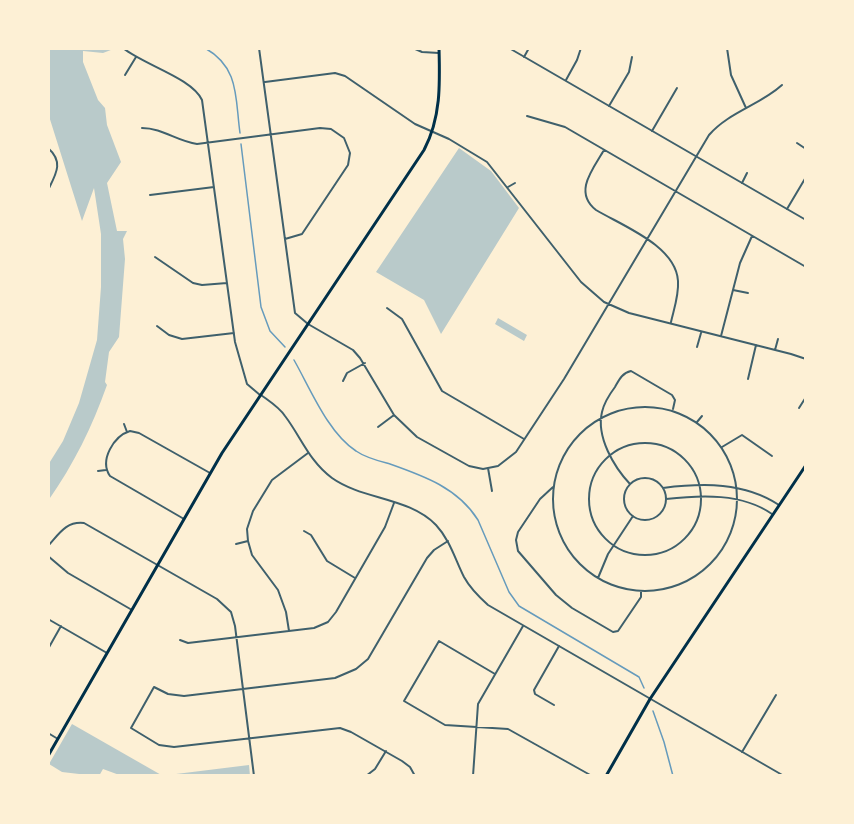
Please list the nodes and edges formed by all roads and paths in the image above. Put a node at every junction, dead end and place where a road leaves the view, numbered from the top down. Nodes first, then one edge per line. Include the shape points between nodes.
1 (123, 48) edge
2 (259, 48) edge
3 (413, 48) edge
4 (509, 48) edge
5 (529, 48) edge
6 (581, 48) edge
7 (727, 48) edge
8 (439, 50) edge
9 (136, 57) junction
10 (524, 57) junction
11 (632, 57) dead end
12 (162, 63) dead end
13 (158, 69) junction
14 (125, 75) dead end
15 (566, 80) junction
16 (265, 82) junction
17 (782, 85) dead end
18 (677, 88) dead end
19 (609, 106) junction
20 (746, 108) junction
21 (527, 116) dead end
22 (142, 128) dead end
23 (652, 131) junction
24 (433, 132) junction
25 (272, 134) junction
26 (209, 142) junction
27 (797, 143) dead end
28 (48, 148) edge
29 (806, 149) edge
30 (604, 150) junction
31 (696, 156) junction
32 (747, 173) dead end
33 (806, 177) edge
34 (515, 183) dead end
35 (742, 183) junction
36 (214, 187) junction
37 (508, 187) junction
38 (48, 190) edge
39 (675, 191) junction
40 (150, 195) dead end
41 (787, 209) junction
42 (806, 220) edge
43 (752, 236) junction
44 (285, 239) junction
45 (647, 239) junction
46 (155, 257) dead end
47 (570, 257) dead end
48 (564, 261) junction
49 (806, 267) edge
50 (227, 283) junction
51 (733, 290) junction
52 (748, 293) dead end
53 (609, 304) junction
54 (387, 309) dead end
55 (308, 324) junction
56 (670, 324) junction
57 (157, 326) dead end
58 (701, 331) junction
59 (234, 333) junction
60 (721, 336) junction
61 (778, 339) dead end
62 (756, 345) junction
63 (697, 347) dead end
64 (776, 350) junction
65 (806, 359) edge
66 (365, 363) junction
67 (748, 379) dead end
68 (343, 381) dead end
69 (261, 395) junction
70 (806, 398) edge
71 (799, 408) dead end
72 (672, 410) junction
73 (394, 415) junction
74 (702, 416) dead end
75 (601, 417) junction
76 (698, 422) junction
77 (124, 424) dead end
78 (378, 427) dead end
79 (127, 432) junction
80 (524, 439) junction
81 (722, 447) junction
82 (308, 453) junction
83 (609, 455) junction
84 (772, 456) dead end
85 (806, 465) edge
86 (488, 468) junction
87 (106, 470) junction
88 (98, 471) dead end
89 (210, 473) junction
90 (630, 484) junction
91 (700, 484) junction
92 (553, 487) junction
93 (663, 488) junction
94 (737, 488) junction
95 (492, 491) dead end
96 (701, 496) junction
97 (666, 499) junction
98 (738, 500) junction
99 (394, 503) junction
100 (779, 505) junction
101 (772, 514) junction
102 (633, 516) junction
103 (184, 519) junction
104 (304, 531) dead end
105 (248, 541) junction
106 (448, 541) junction
107 (236, 544) dead end
108 (614, 545) junction
109 (48, 546) edge
110 (48, 556) edge
111 (158, 564) junction
112 (356, 578) junction
113 (598, 578) junction
114 (692, 578) junction
115 (695, 583) dead end
116 (641, 591) junction
117 (132, 610) junction
118 (48, 619) edge
119 (61, 626) junction
120 (523, 626) junction
121 (289, 631) junction
122 (237, 637) junction
123 (180, 640) dead end
124 (559, 646) junction
125 (48, 649) edge
126 (107, 653) junction
127 (495, 674) junction
128 (243, 689) junction
129 (776, 695) dead end
130 (650, 699) junction
131 (554, 705) dead end
132 (476, 727) junction
133 (48, 733) edge
134 (58, 739) junction
135 (249, 739) junction
136 (386, 752) junction
137 (742, 752) junction
138 (48, 756) edge
139 (779, 775) edge
140 (254, 776) edge
141 (366, 776) edge
142 (415, 776) edge
143 (473, 776) edge
144 (592, 776) edge
145 (606, 776) edge
146 (784, 776) edge

1 - 9 street
2 - 16 street
3 - 8 street via 422,52
4 - 10 street
5 - 10 street
6 - 15 street
7 - 20 street via 731,75
8 - 24 main road via 438,107
9 - 13 street
9 - 14 street
10 - 15 street
11 - 19 street via 629,72
12 - 13 street
13 - 26 street via 197,91 204,107
15 - 19 street
16 - 24 street via 340,74 410,122
16 - 25 street
17 - 20 street
18 - 23 street
19 - 23 street
20 - 31 street via 714,129
21 - 30 street via 565,127
22 - 26 street via 154,128 193,143
23 - 31 street
24 - 37 street via 481,158
24 - 55 main road
25 - 26 street
25 - 44 street
25 - 44 street via 331,129 344,138 350,153 345,171 306,230
26 - 36 street
27 - 29 street
28 - 38 street via 59,166
30 - 39 street
30 - 45 street via 586,180 587,199 596,210
31 - 35 street
31 - 39 street
32 - 35 street
33 - 41 street
34 - 37 street
35 - 41 street
36 - 40 street
36 - 50 street
37 - 48 street
39 - 43 street
39 - 45 street
41 - 42 street
43 - 49 street
43 - 51 street
44 - 55 street via 294,309
45 - 53 street
45 - 56 street via 666,253 676,268 678,290
46 - 50 street via 193,284
47 - 48 street
48 - 53 street via 588,290
50 - 59 street
51 - 52 street
51 - 60 street
53 - 56 street
53 - 80 street
54 - 80 street via 402,318 442,391
55 - 66 street via 353,350
55 - 69 main road
56 - 58 street
57 - 59 street via 182,339
58 - 60 street
58 - 63 street
59 - 69 street via 245,380
60 - 62 street
61 - 64 street
62 - 64 street
62 - 67 street
64 - 65 street
66 - 68 street via 347,373
66 - 73 street
69 - 82 street via 286,417
69 - 89 main road
70 - 71 street
72 - 75 street via 637,407
72 - 75 street via 672,395 631,371 617,383
72 - 76 street
73 - 78 street
73 - 86 street via 417,437 458,461 473,468
74 - 76 street
75 - 83 street
75 - 92 street via 570,444 558,466
76 - 81 street
77 - 79 street
79 - 87 street via 120,435 112,448
79 - 89 street via 139,433
80 - 86 street via 507,460
81 - 84 street via 742,435
81 - 94 street
82 - 99 street via 339,482
82 - 105 street via 268,484 250,517
83 - 90 street
83 - 91 street via 632,444 660,444 684,459
83 - 108 street via 593,478 589,503 595,524
85 - 100 main road
86 - 95 street
87 - 88 street
87 - 103 street
89 - 103 main road
90 - 93 street via 647,478
90 - 102 street via 624,499
91 - 93 street
91 - 94 street
91 - 96 street
92 - 113 street via 554,514 561,538 576,560
92 - 116 street via 518,532 516,544 520,555 566,604 613,632 618,631
93 - 97 street
94 - 98 street
94 - 100 street
96 - 97 street
96 - 98 street
96 - 108 street via 700,513 691,530 670,549 641,555
97 - 102 street via 656,516
98 - 101 street
98 - 114 street via 734,525 724,547 709,566
99 - 106 street via 426,517
99 - 112 street
100 - 101 main road
101 - 130 main road
102 - 108 street
103 - 111 main road
104 - 112 street via 327,561
105 - 107 street
105 - 121 street via 254,559 278,590
106 - 120 street via 474,592
106 - 128 street via 430,554 372,654 356,669 335,678
108 - 113 street
109 - 111 street via 66,525 84,523
110 - 117 street via 68,573
111 - 117 main road
111 - 122 street via 222,602 231,612
112 - 121 street via 328,622
113 - 116 street via 620,588
114 - 115 street
114 - 116 street via 670,588
117 - 126 main road
118 - 119 street
119 - 125 street
119 - 126 street
120 - 124 street
120 - 127 street
121 - 122 street
122 - 123 street via 188,643
122 - 128 street
124 - 130 street
124 - 131 street via 534,690
126 - 134 main road
127 - 132 street via 478,704
127 - 132 street via 439,641 404,701 445,725
128 - 135 street
128 - 135 street via 177,696 154,687 130,728 164,746 174,747
129 - 137 street
130 - 137 street
130 - 145 main road
132 - 143 street
132 - 144 street via 508,729
133 - 134 street
134 - 138 main road
135 - 136 street via 344,729
135 - 140 street
136 - 141 street
136 - 142 street via 407,764
137 - 139 street
139 - 146 street

